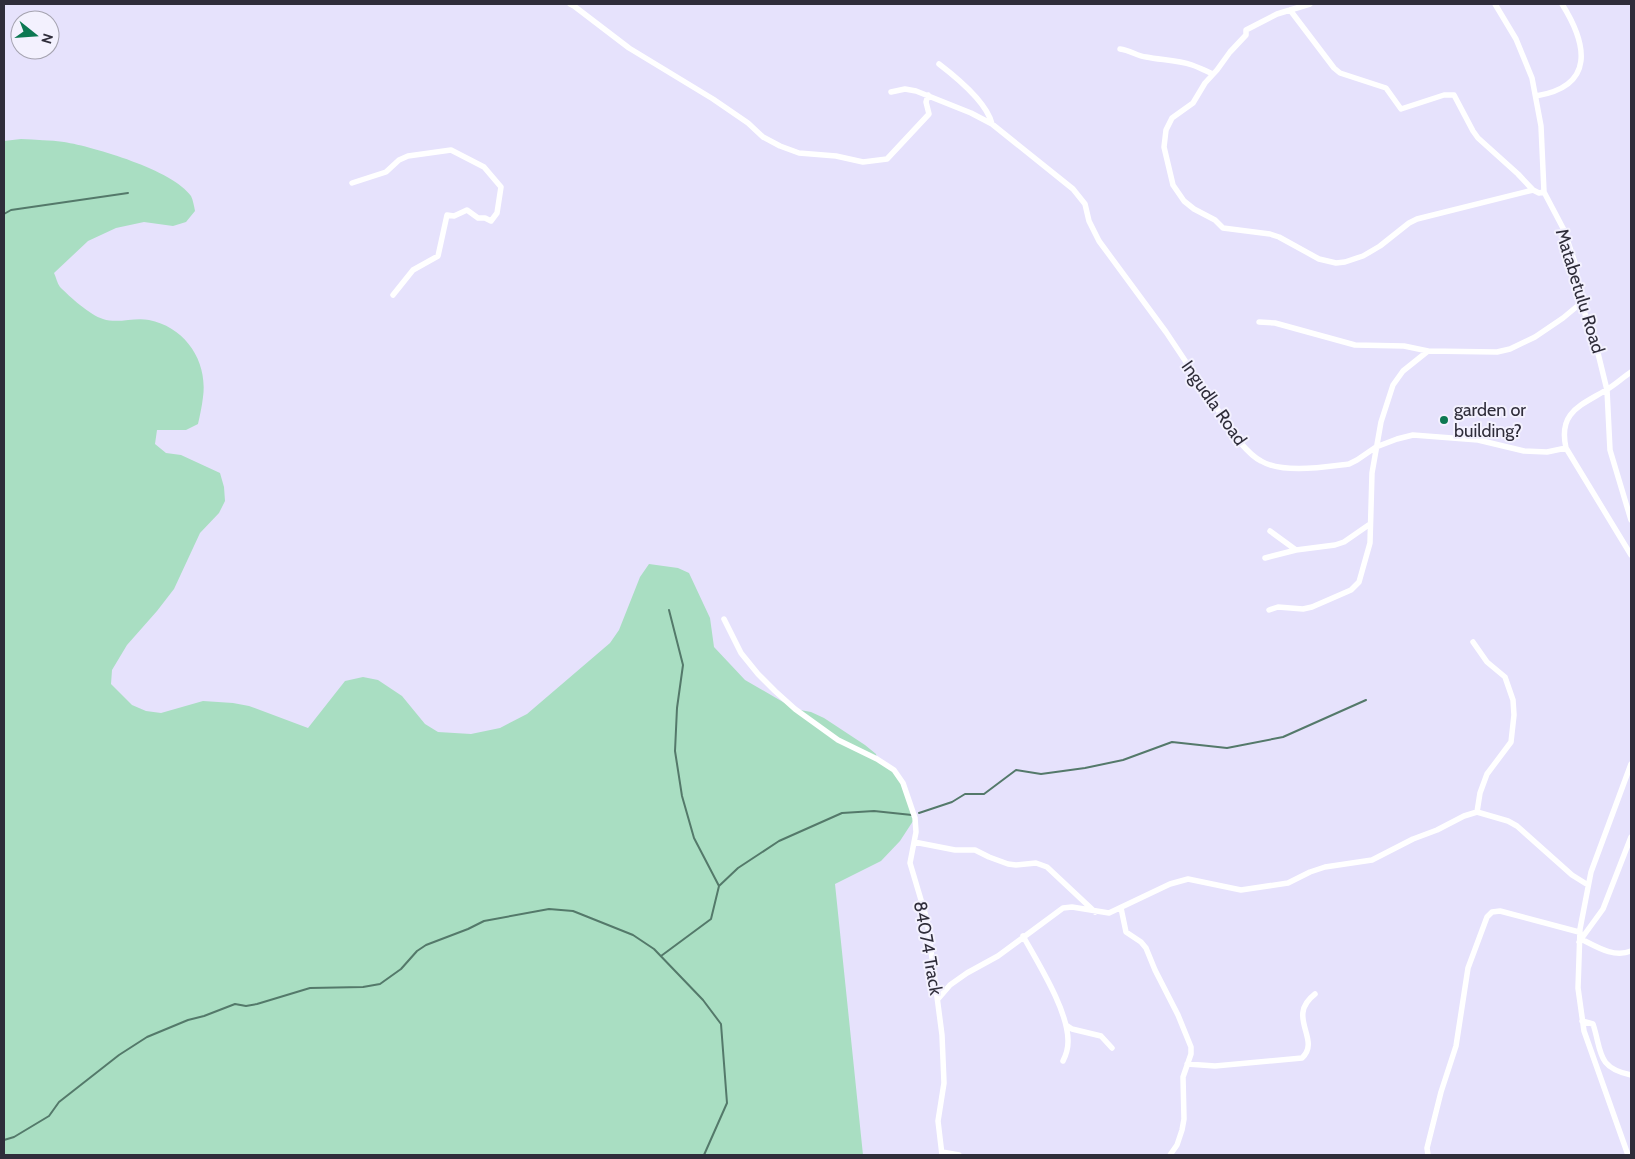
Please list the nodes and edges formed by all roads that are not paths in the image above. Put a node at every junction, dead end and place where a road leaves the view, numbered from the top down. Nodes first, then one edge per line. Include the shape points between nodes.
1 (570, 4) edge
2 (1310, 4) edge
3 (1495, 4) edge
4 (1562, 4) edge
5 (1290, 10) junction
6 (1120, 50) dead end
7 (939, 64) dead end
8 (1213, 74) junction
9 (891, 92) dead end
10 (928, 95) junction
11 (1536, 96) junction
12 (992, 124) junction
13 (352, 183) dead end
14 (1533, 190) junction
15 (1544, 192) junction
16 (393, 295) dead end
17 (1581, 303) junction
18 (1259, 322) dead end
19 (1428, 351) junction
20 (1631, 372) edge
21 (1607, 390) junction
22 (1376, 447) junction
23 (1566, 448) junction
24 (1631, 520) edge
25 (1370, 524) junction
26 (1270, 532) dead end
27 (1296, 550) junction
28 (1631, 555) edge
29 (1265, 558) dead end
30 (1269, 610) dead end
31 (724, 619) dead end
32 (1473, 642) dead end
33 (1631, 764) edge
34 (1477, 812) junction
35 (1631, 837) edge
36 (914, 842) junction
37 (1588, 885) junction
38 (1121, 908) junction
39 (1095, 912) junction
40 (1579, 932) junction
41 (1024, 936) junction
42 (1580, 941) junction
43 (1631, 951) edge
44 (1315, 994) dead end
45 (938, 999) junction
46 (1582, 1022) junction
47 (1066, 1025) junction
48 (1112, 1048) dead end
49 (1063, 1061) dead end
50 (1187, 1064) junction
51 (1631, 1075) edge
52 (942, 1153) edge
53 (959, 1155) edge
54 (1170, 1155) edge
55 (1428, 1155) edge
56 (1628, 1155) edge

1 - 10 street via 629,48 748,123 763,137 799,153 863,162 886,159 929,114
2 - 5 street
3 - 11 street, Matabetulu Road via 1522,53
4 - 11 street via 1573,24 1581,55 1580,69 1572,82
5 - 8 street via 1246,30 1246,35
5 - 14 street via 1334,68 1340,73 1386,88 1401,109 1444,95 1454,95 1473,132
6 - 8 street via 1195,66
7 - 12 street via 982,105
8 - 14 street via 1193,103 1172,118 1166,130 1164,147 1173,185 1180,195 1194,209 1223,228 1270,234 1319,259 1341,263 1363,256 1417,219
9 - 10 street, Ingudla Road via 908,89
10 - 12 street, Ingudla Road
11 - 15 street, Matabetulu Road
12 - 22 street, Ingudla Road via 1079,195 1099,241 1250,453 1267,464 1303,468 1349,464
13 - 16 street via 386,172 408,156 451,150 484,167 500,187 497,213 491,221 478,218 467,210 454,216 447,215 438,256 413,270
14 - 15 street
15 - 17 street, Matabetulu Road via 1570,245
17 - 19 street via 1536,337 1510,349 1497,352
17 - 21 street, Matabetulu Road via 1595,341
18 - 19 street via 1275,323 1355,345 1404,346
19 - 22 street via 1403,371 1393,385
20 - 21 street
21 - 23 street via 1576,408 1566,425
21 - 24 street, Matabetulu Road via 1610,450
22 - 23 street, Ingudla Road via 1420,435 1478,440 1531,452
22 - 25 street
23 - 28 street
25 - 27 street via 1339,544
25 - 30 street via 1370,543 1361,576 1351,590 1312,607
26 - 27 street
27 - 29 street
31 - 36 street, 84074 Track via 740,652 795,709 838,740 894,770 903,783 915,818
32 - 34 street via 1487,662 1505,677 1514,707 1511,742 1487,774
33 - 37 street
34 - 37 street via 1517,826
34 - 38 street via 1372,860 1325,866 1288,883 1241,890 1197,880 1180,880
35 - 42 street via 1606,903
36 - 39 street via 955,850 974,850 1013,864 1040,864
36 - 45 street, 84074 Track via 910,863 927,920
37 - 40 street
38 - 39 street via 1109,913
38 - 50 street via 1126,932 1144,945 1178,1015 1191,1047
39 - 41 street via 1062,908
40 - 42 street
40 - 55 street via 1500,911 1492,912 1488,917 1468,968 1459,1033
41 - 45 street via 950,985
41 - 47 street via 1053,990
42 - 43 street via 1619,954
42 - 46 street via 1578,988
44 - 50 street via 1303,1013 1309,1044 1302,1058 1215,1066
45 - 52 street, 84074 Track via 944,1083 938,1121
46 - 51 street via 1593,1024 1597,1046 1606,1064 1620,1073
46 - 56 street
47 - 48 street via 1102,1036
47 - 49 street via 1068,1044
50 - 54 street via 1183,1077 1182,1130
52 - 53 street

